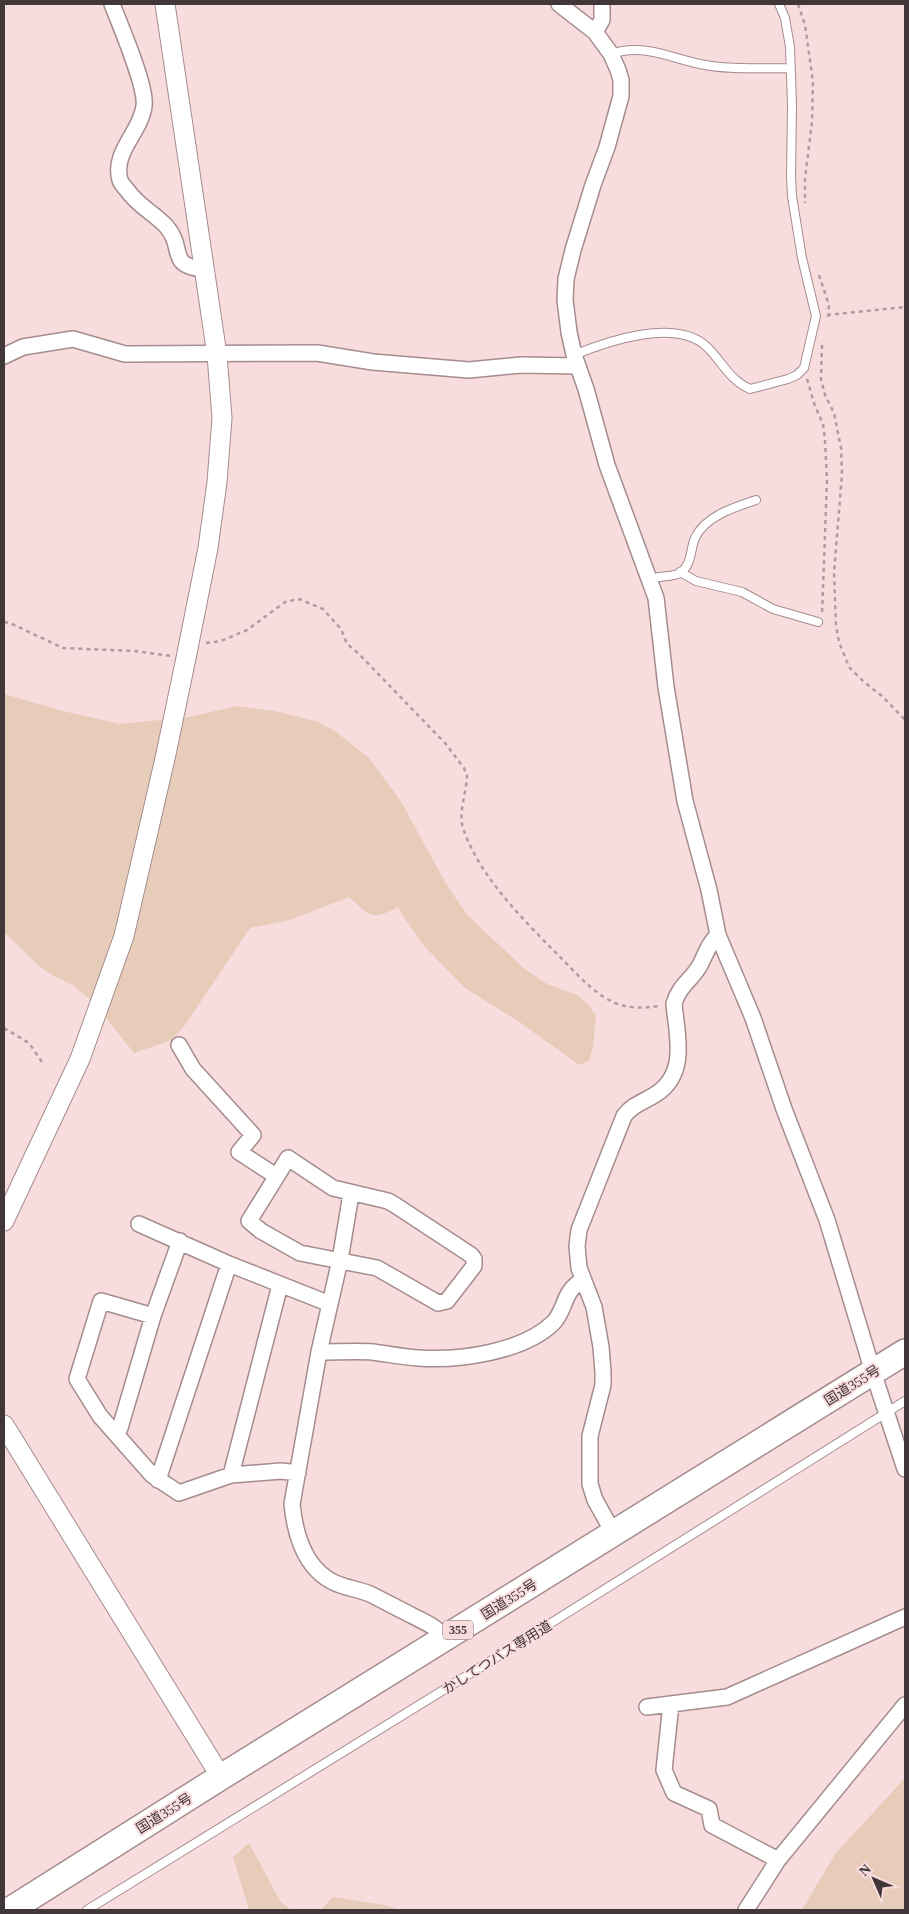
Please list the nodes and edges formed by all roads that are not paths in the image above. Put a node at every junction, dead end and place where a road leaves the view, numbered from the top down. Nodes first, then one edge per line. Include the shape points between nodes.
1 (112, 4) edge
2 (165, 4) edge
3 (558, 4) edge
4 (602, 4) edge
5 (779, 4) edge
6 (595, 32) junction
7 (612, 54) junction
8 (790, 68) junction
9 (204, 269) junction
10 (217, 354) junction
11 (4, 356) edge
12 (575, 360) junction
13 (756, 500) dead end
14 (680, 572) junction
15 (650, 579) junction
16 (818, 622) road end
17 (718, 935) junction
18 (179, 1045) dead end
19 (276, 1176) junction
20 (351, 1194) junction
21 (4, 1221) edge
22 (139, 1224) dead end
23 (180, 1242) junction
24 (340, 1260) junction
25 (228, 1264) junction
26 (583, 1279) junction
27 (280, 1285) junction
28 (330, 1304) junction
29 (153, 1316) junction
30 (319, 1352) junction
31 (905, 1352) edge
32 (872, 1372) junction
33 (905, 1401) edge
34 (886, 1412) junction
35 (4, 1425) edge
36 (116, 1433) junction
37 (905, 1469) edge
38 (298, 1473) junction
39 (231, 1475) junction
40 (158, 1480) junction
41 (614, 1534) junction
42 (905, 1617) edge
43 (445, 1638) junction
44 (671, 1704) junction
45 (905, 1705) edge
46 (647, 1707) dead end
47 (221, 1777) junction
48 (778, 1860) junction
49 (10, 1910) edge
50 (88, 1910) edge
51 (746, 1910) edge

1 - 9 street via 141,84 145,105 119,159 120,181 135,201 165,225 176,239 183,264
2 - 9 street
3 - 6 street
4 - 6 street via 602,20
5 - 8 lane via 788,32
6 - 7 street
7 - 8 lane via 624,49 641,50 705,65
7 - 12 street via 621,80 621,96 566,279 568,332
8 - 12 lane via 792,196 816,316 804,368 788,379 750,389 734,380 698,340 661,332 600,344
9 - 10 street
10 - 11 street via 125,354 74,339 23,347
10 - 12 street via 317,353 373,362 469,370
10 - 21 street via 222,418 208,548 166,754 124,936 80,1059
12 - 15 street via 607,465
13 - 14 lane via 724,512 703,527 696,538 689,563
14 - 15 lane
14 - 16 lane via 696,581 742,592 773,609
15 - 17 street via 656,598 666,686 686,801
17 - 26 street via 706,950 700,966 680,989 674,1004 678,1064 674,1075 663,1089 637,1103 624,1116 579,1230 577,1257
17 - 32 street via 753,1018 827,1220
18 - 19 street via 193,1070 253,1135 239,1152
19 - 20 street via 288,1158 323,1183
19 - 24 street via 249,1221 300,1253
20 - 24 street
20 - 24 street via 388,1201 471,1255 475,1263 447,1300 438,1304 377,1268
22 - 23 street
23 - 25 street
23 - 29 street
24 - 28 street
25 - 27 street
25 - 40 street
26 - 30 street via 569,1292 553,1322 527,1341 504,1348 471,1356 441,1358 371,1352
26 - 41 street via 594,1307 603,1372 603,1385 590,1436 590,1484
27 - 28 street
27 - 39 street
28 - 30 street
29 - 36 street
29 - 36 street via 101,1301 98,1310 77,1379 100,1416
30 - 38 street
31 - 32 highway, 国道355号 / 355
32 - 34 street
32 - 41 highway, 国道355号 / 355
33 - 34 lane, かしてつバス専用道
34 - 37 street
34 - 50 lane, かしてつバス専用道
35 - 47 street
36 - 40 street
38 - 39 street via 281,1471
38 - 43 street via 293,1517 305,1552 318,1572 436,1627
39 - 40 street via 179,1492
41 - 43 highway, 国道355号 / 355
42 - 44 street via 727,1697
43 - 47 highway, 国道355号 / 355
44 - 46 street
44 - 48 street via 664,1770 674,1793 709,1809 712,1824
45 - 48 street
47 - 49 highway, 国道355号 / 355
48 - 51 street

